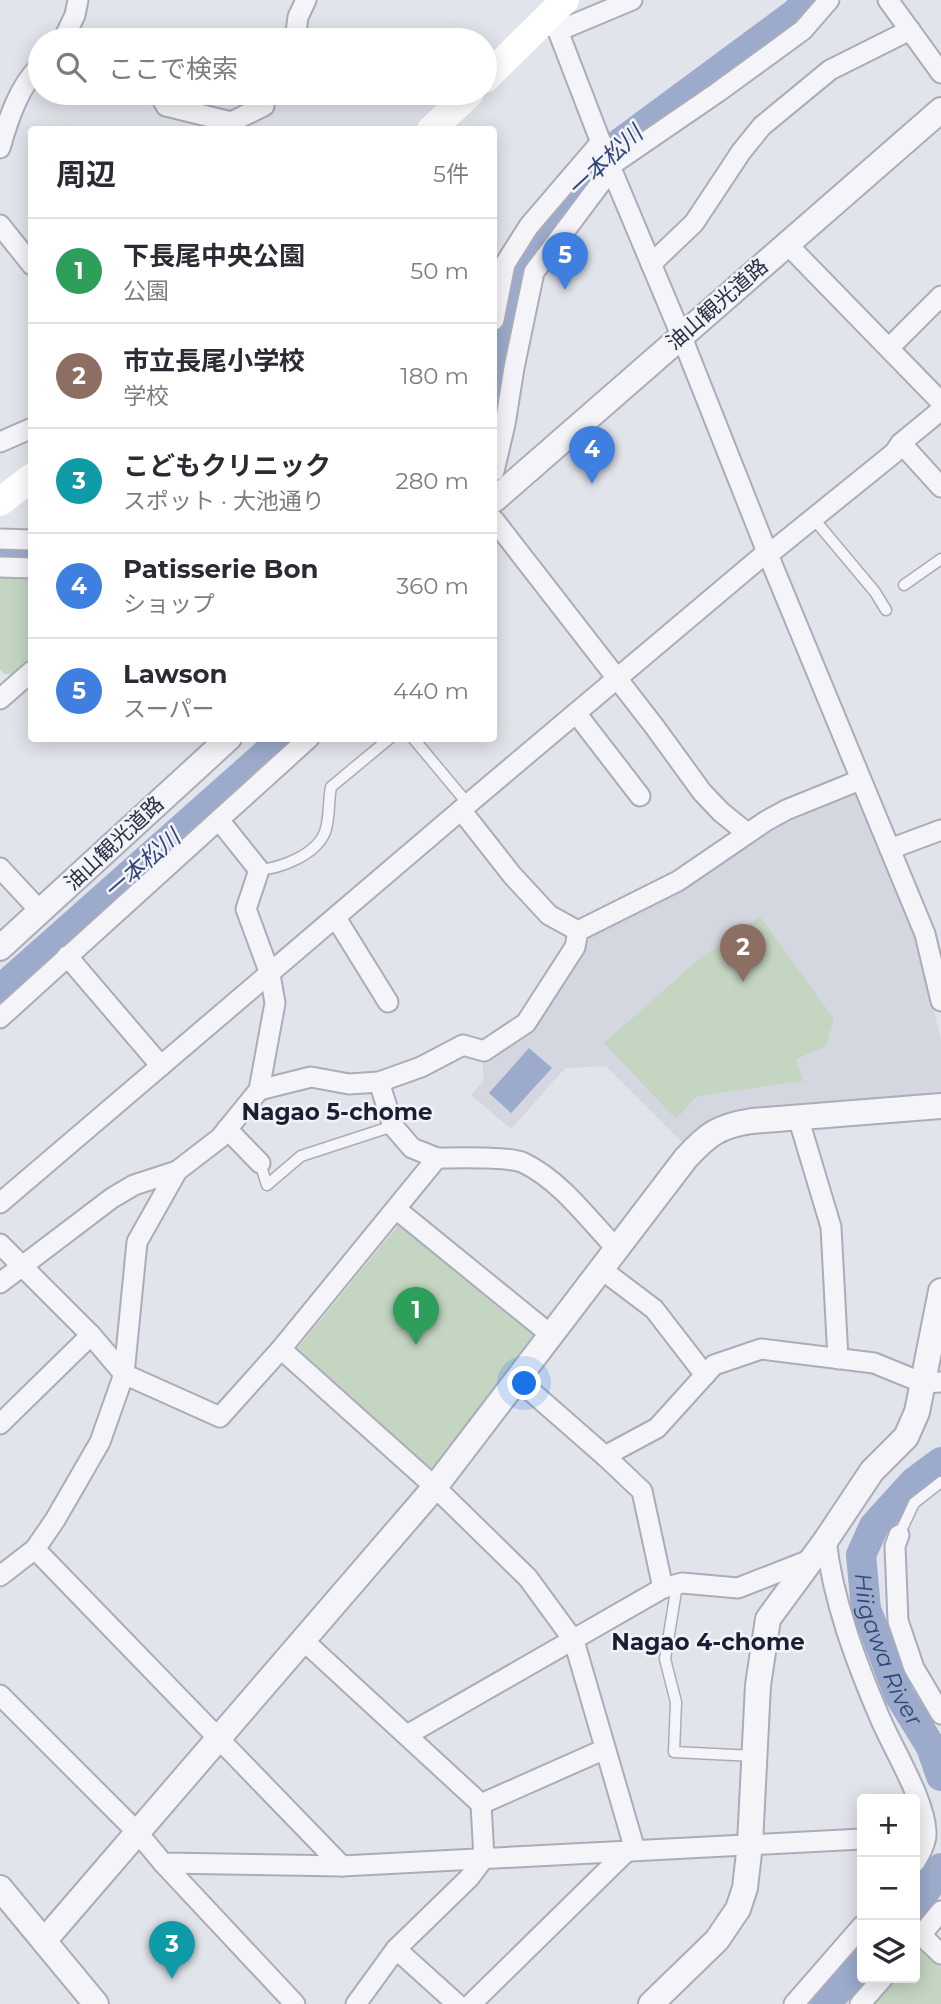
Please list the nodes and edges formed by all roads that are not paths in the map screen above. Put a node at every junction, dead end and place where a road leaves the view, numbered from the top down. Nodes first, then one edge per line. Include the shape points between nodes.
1 (79, 0) edge
2 (306, 0) edge
3 (632, 0) edge
4 (829, 0) edge
5 (888, 0) edge
6 (556, 17) edge
7 (69, 28) edge
8 (297, 28) edge
9 (910, 30) junction
10 (497, 69) edge
11 (941, 73) edge
12 (28, 88) edge
13 (165, 105) edge
14 (264, 105) edge
15 (457, 105) edge
16 (941, 110) edge
17 (435, 126) edge
18 (601, 144) junction
19 (0, 148) edge
20 (610, 166) junction
21 (0, 225) edge
22 (787, 244) junction
23 (28, 260) edge
24 (651, 264) junction
25 (941, 296) edge
26 (497, 305) edge
27 (681, 335) junction
28 (889, 348) junction
29 (941, 402) edge
30 (941, 410) edge
31 (28, 430) edge
32 (0, 442) edge
33 (901, 443) junction
34 (497, 458) edge
35 (28, 480) edge
36 (941, 487) edge
37 (497, 497) edge
38 (0, 502) edge
39 (813, 518) junction
40 (497, 524) edge
41 (0, 539) edge
42 (28, 540) edge
43 (767, 552) junction
44 (941, 558) edge
45 (0, 567) edge
46 (28, 568) edge
47 (904, 585) dead end
48 (887, 610) dead end
49 (28, 674) edge
50 (616, 679) junction
51 (0, 699) edge
52 (576, 713) junction
53 (225, 742) edge
54 (305, 742) edge
55 (385, 742) edge
56 (417, 742) edge
57 (860, 780) junction
58 (640, 796) dead end
59 (464, 807) junction
60 (219, 820) junction
61 (941, 830) edge
62 (747, 833) junction
63 (890, 849) junction
64 (0, 868) edge
65 (259, 870) junction
66 (41, 912) junction
67 (336, 918) junction
68 (578, 931) junction
69 (0, 948) edge
70 (67, 956) junction
71 (270, 974) junction
72 (941, 1001) edge
73 (388, 1002) dead end
74 (0, 1018) edge
75 (161, 1066) junction
76 (379, 1082) junction
77 (259, 1090) junction
78 (941, 1106) edge
79 (797, 1117) junction
80 (393, 1126) junction
81 (227, 1129) junction
82 (437, 1158) junction
83 (260, 1163) joint
84 (177, 1171) junction
85 (0, 1203) edge
86 (396, 1209) junction
87 (0, 1244) edge
88 (617, 1248) junction
89 (21, 1266) junction
90 (601, 1269) junction
91 (0, 1283) edge
92 (941, 1291) edge
93 (92, 1335) junction
94 (551, 1335) junction
95 (281, 1349) junction
96 (838, 1359) junction
97 (124, 1374) junction
98 (705, 1375) junction
99 (517, 1379) junction
100 (932, 1383) edge
101 (0, 1424) edge
102 (605, 1456) junction
103 (941, 1482) edge
104 (435, 1487) junction
105 (899, 1535) joint
106 (35, 1549) junction
107 (819, 1549) junction
108 (0, 1576) edge
109 (670, 1587) junction
110 (304, 1641) junction
111 (574, 1641) junction
112 (0, 1695) edge
113 (941, 1714) edge
114 (407, 1735) junction
115 (220, 1738) junction
116 (605, 1749) junction
117 (754, 1756) junction
118 (481, 1804) junction
119 (138, 1833) junction
120 (927, 1834) edge
121 (857, 1839) edge
122 (750, 1844) junction
123 (630, 1851) junction
124 (918, 1857) edge
125 (484, 1858) junction
126 (163, 1863) junction
127 (342, 1866) junction
128 (0, 1888) edge
129 (941, 1911) edge
130 (857, 1932) edge
131 (920, 1936) edge
132 (920, 1939) edge
133 (44, 1941) junction
134 (396, 1949) junction
135 (941, 1954) edge
136 (879, 1983) edge
137 (95, 2004) edge
138 (295, 2004) edge
139 (356, 2004) edge
140 (457, 2004) edge
141 (471, 2004) edge
142 (651, 2004) edge
143 (794, 2004) edge
144 (860, 2004) edge

1 - 7 street
2 - 8 street
3 - 6 street
4 - 20 street via 803,30
5 - 9 street
6 - 10 main road
6 - 18 street
9 - 11 street
9 - 24 street via 830,70 762,126 694,223
12 - 19 street via 7,124
13 - 14 street via 231,122
15 - 17 main road
16 - 22 street, 油山観光道路
18 - 20 street
18 - 26 street via 529,226 505,264
20 - 24 street
20 - 34 street via 534,272
21 - 23 street
22 - 27 street, 油山観光道路
22 - 28 street
24 - 27 street
25 - 28 street
27 - 37 street, 油山観光道路
27 - 43 street
28 - 29 street
30 - 33 street
31 - 32 street
33 - 36 street
33 - 39 street
35 - 38 main road
39 - 43 street
39 - 48 lane
40 - 50 street
41 - 42 street
43 - 50 street
43 - 57 street
44 - 47 lane
45 - 46 street
49 - 51 street
50 - 52 street
50 - 62 street via 702,792
52 - 58 street
52 - 59 street
53 - 66 street, 油山観光道路
54 - 60 street
55 - 65 lane via 331,787 325,834 316,844 295,860
56 - 59 lane
57 - 62 street via 786,810
57 - 63 street
59 - 67 street
59 - 68 street via 512,875 549,915
60 - 65 street
60 - 70 street
61 - 63 street
62 - 68 street via 678,881
63 - 72 street via 925,934
64 - 66 street
65 - 71 street via 246,909
66 - 69 street, 油山観光道路
67 - 71 street
67 - 73 street
68 - 76 street via 575,947 526,1023 484,1051 463,1045
70 - 74 street
70 - 75 street
71 - 75 street
71 - 77 street via 275,1003
75 - 85 street
76 - 77 street via 349,1084 311,1077
76 - 80 street
77 - 81 street
78 - 79 street
79 - 88 street via 727,1125 707,1135
79 - 96 street via 831,1227
80 - 82 street via 412,1148
80 - 83 lane via 301,1156 267,1185
81 - 83 street
81 - 84 street
82 - 86 street
82 - 88 street via 523,1162 555,1185
84 - 89 street via 134,1185
84 - 97 street via 137,1242
86 - 94 street
86 - 95 street
87 - 89 street
88 - 90 street
89 - 91 street
89 - 93 street
90 - 94 street
90 - 98 street via 654,1309
92 - 100 street
93 - 97 street
93 - 101 street
94 - 99 street
95 - 97 street via 220,1417
95 - 104 street
96 - 98 street via 761,1349 714,1365
96 - 100 street via 874,1363
97 - 106 street via 100,1441
98 - 102 street via 657,1428
99 - 102 street
99 - 104 street
100 - 107 street via 906,1437 872,1471
102 - 109 street via 642,1492
103 - 105 lane via 914,1503
104 - 110 street
104 - 111 street via 528,1578
105 - 113 street via 895,1546 898,1621 914,1668
106 - 108 street
106 - 115 street
107 - 109 street via 738,1588
107 - 117 street via 768,1619
107 - 120 street
109 - 111 street
109 - 117 lane via 665,1660 676,1702 674,1752
110 - 114 street
110 - 115 street
111 - 114 street
111 - 116 street
112 - 119 street
114 - 118 street
115 - 119 street
115 - 127 street
116 - 118 street
116 - 123 street
117 - 122 street
118 - 125 street
119 - 126 street
119 - 133 street
120 - 124 street
121 - 122 street
122 - 123 street
122 - 142 street via 738,1909 717,1940
123 - 125 street
123 - 141 street
125 - 127 street
125 - 134 street
126 - 127 street
126 - 138 street
128 - 133 street
129 - 131 street
130 - 143 street
132 - 135 street
133 - 137 street
134 - 139 street
134 - 140 street
136 - 144 street

